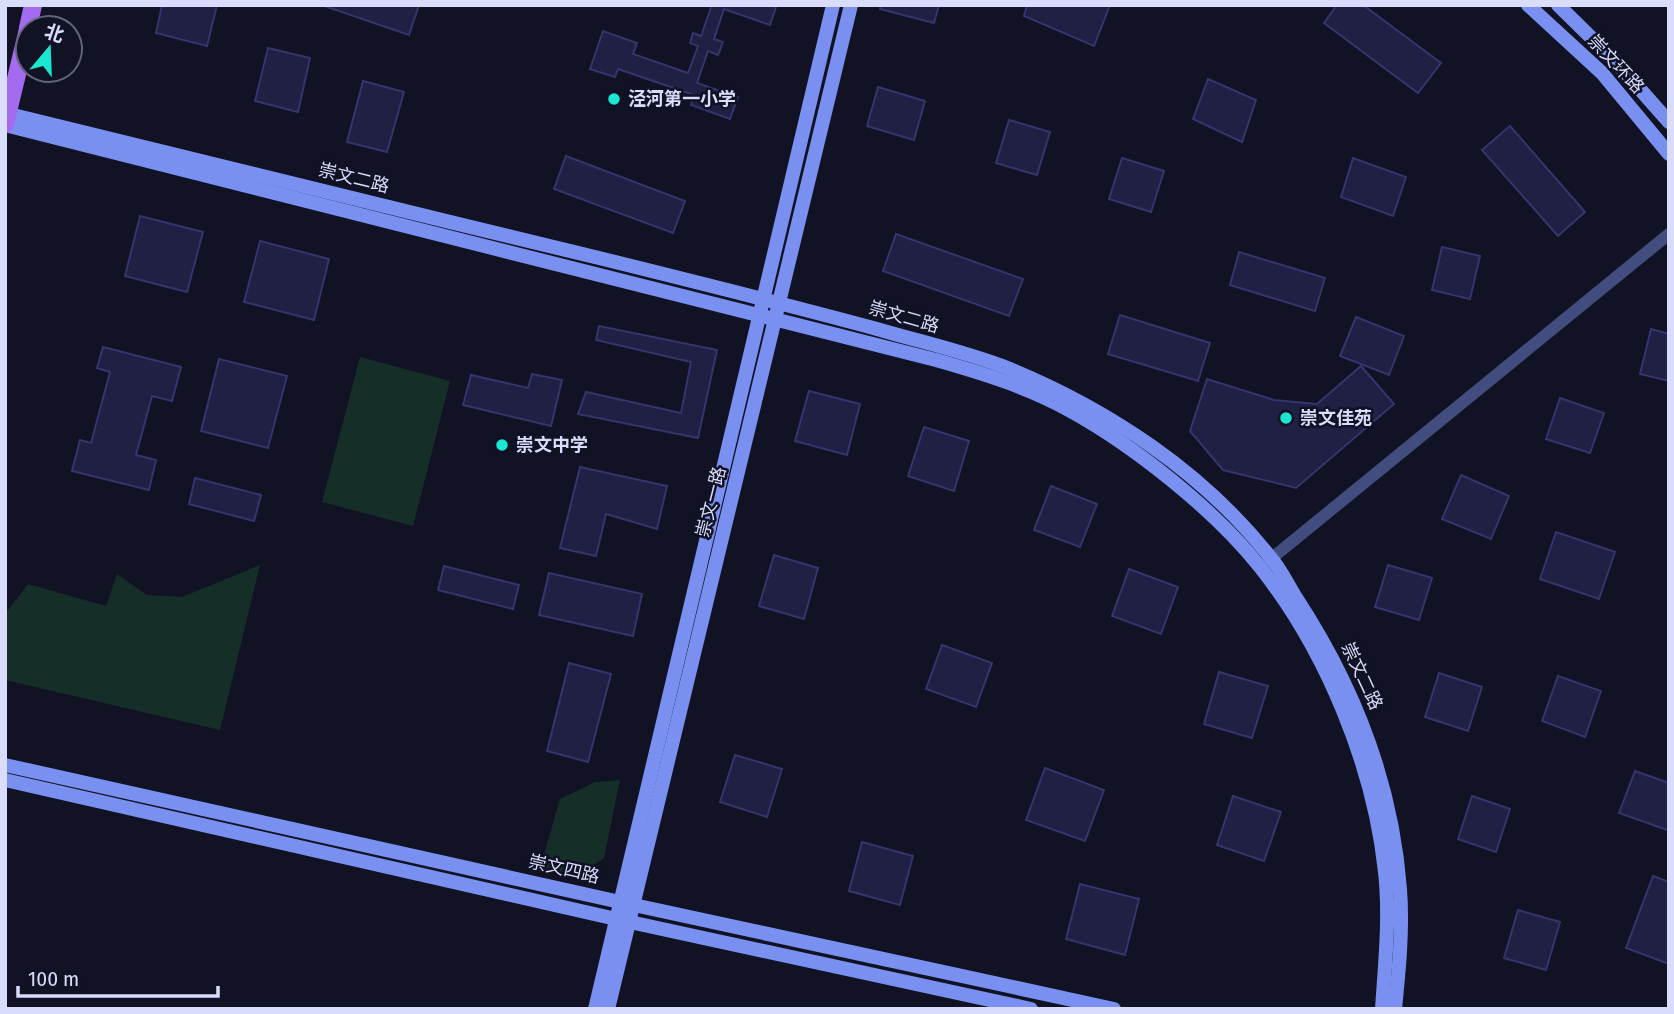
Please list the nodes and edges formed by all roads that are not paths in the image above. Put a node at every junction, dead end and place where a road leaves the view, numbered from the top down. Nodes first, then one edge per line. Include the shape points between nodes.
1 (833, 5) edge
2 (851, 5) edge
3 (1528, 5) edge
4 (1558, 5) edge
5 (14, 84) edge
6 (6, 119) edge
7 (1669, 122) edge
8 (1669, 154) edge
9 (1669, 234) edge
10 (763, 298) junction
11 (780, 302) junction
12 (759, 315) junction
13 (775, 319) junction
14 (1266, 563) junction
15 (5, 765) edge
16 (5, 780) edge
17 (626, 903) junction
18 (622, 919) junction
19 (595, 1009) edge
20 (608, 1009) edge
21 (1031, 1009) edge
22 (1114, 1009) edge
23 (1382, 1009) edge
24 (1395, 1009) edge

1 - 10 street, 崇文一路
2 - 11 street, 崇文一路
3 - 8 street, 崇文环路 via 1602,73
4 - 7 street, 崇文环路
5 - 6 main road
6 - 10 street, 崇文二路
6 - 12 street, 崇文二路
9 - 14 street
10 - 11 street, 崇文二路
10 - 12 street, 崇文一路
11 - 13 street, 崇文一路
11 - 14 street, 崇文二路 via 1007,368 1077,400 1149,444 1220,503
12 - 13 street, 崇文二路
12 - 17 street, 崇文一路
13 - 14 street, 崇文二路 via 1004,380 1069,410 1131,449
13 - 17 street, 崇文一路
14 - 23 street, 崇文二路 via 1322,664 1343,713 1377,820 1387,919
14 - 24 street, 崇文二路 via 1319,632 1367,732 1386,799 1400,888
15 - 17 street, 崇文四路
16 - 18 street, 崇文四路
17 - 18 street, 崇文一路
17 - 22 street, 崇文四路
18 - 19 street, 崇文一路
18 - 20 street, 崇文一路
18 - 21 street, 崇文四路

